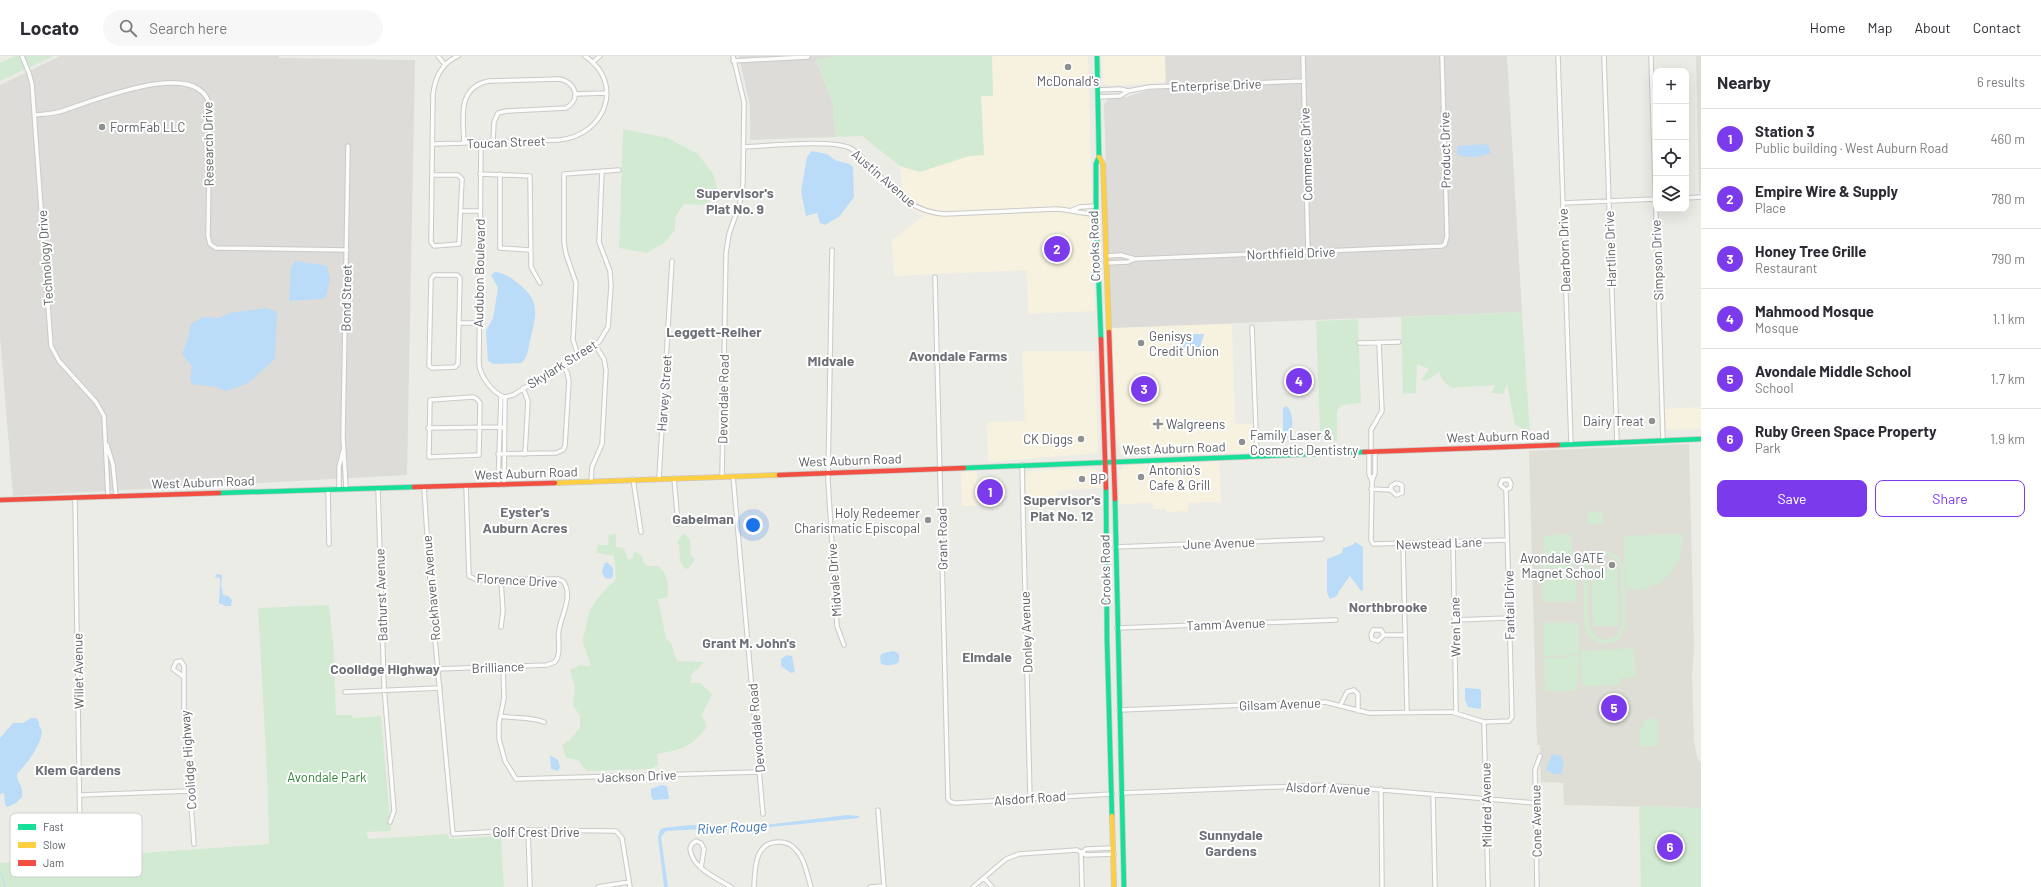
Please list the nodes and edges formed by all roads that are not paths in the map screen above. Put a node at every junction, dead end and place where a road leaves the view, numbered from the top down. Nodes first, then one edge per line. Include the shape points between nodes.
1 (22, 56) edge
2 (438, 56) edge
3 (458, 56) edge
4 (585, 56) edge
5 (600, 56) edge
6 (733, 56) edge
7 (1097, 56) edge
8 (1303, 56) edge
9 (1442, 56) edge
10 (1558, 56) edge
11 (1604, 56) edge
12 (1651, 56) edge
13 (808, 57) dead end
14 (733, 61) junction
15 (593, 62) junction
16 (446, 65) junction
17 (1304, 81) junction
18 (200, 84) dead end
19 (110, 89) dead end
20 (1098, 90) junction
21 (1128, 91) junction
22 (606, 93) junction
23 (575, 94) junction
24 (1098, 97) junction
25 (35, 115) junction
26 (481, 142) junction
27 (493, 142) junction
28 (464, 143) junction
29 (433, 144) junction
30 (348, 146) dead end
31 (744, 147) junction
32 (1099, 157) junction
33 (619, 170) dead end
34 (602, 172) junction
35 (480, 174) junction
36 (500, 174) junction
37 (432, 175) junction
38 (1655, 176) edge
39 (1701, 197) edge
40 (1689, 198) edge
41 (1653, 199) edge
42 (1609, 201) junction
43 (1563, 203) junction
44 (1096, 206) junction
45 (1072, 210) junction
46 (461, 211) junction
47 (480, 211) junction
48 (1656, 212) edge
49 (1096, 214) junction
50 (1104, 214) junction
51 (1445, 244) joint
52 (347, 250) junction
53 (530, 250) junction
54 (832, 250) dead end
55 (1308, 252) junction
56 (1097, 256) junction
57 (1106, 256) junction
58 (1135, 259) junction
59 (672, 261) dead end
60 (1106, 263) junction
61 (935, 277) dead end
62 (540, 284) dead end
63 (1098, 288) junction
64 (1107, 293) junction
65 (459, 323) junction
66 (478, 323) junction
67 (1252, 326) dead end
68 (1400, 342) dead end
69 (1379, 343) junction
70 (595, 344) junction
71 (1359, 344) dead end
72 (578, 355) junction
73 (562, 365) junction
74 (1101, 366) junction
75 (1110, 372) junction
76 (523, 388) junction
77 (503, 396) junction
78 (480, 426) junction
79 (499, 427) junction
80 (505, 427) junction
81 (428, 428) junction
82 (1701, 439) edge
83 (1663, 440) junction
84 (1105, 441) junction
85 (1617, 442) junction
86 (107, 444) junction
87 (1114, 444) junction
88 (1571, 444) junction
89 (343, 450) junction
90 (1372, 452) junction
91 (498, 454) junction
92 (504, 454) junction
93 (525, 454) junction
94 (1257, 456) junction
95 (1106, 462) junction
96 (1114, 462) junction
97 (1022, 465) junction
98 (940, 468) junction
99 (828, 472) junction
100 (722, 476) junction
101 (733, 476) junction
102 (659, 478) junction
103 (674, 478) junction
104 (1106, 478) junction
105 (633, 479) junction
106 (1372, 481) junction
107 (591, 482) junction
108 (1115, 483) junction
109 (504, 484) junction
110 (498, 485) junction
111 (466, 486) junction
112 (424, 487) junction
113 (346, 488) junction
114 (378, 488) junction
115 (328, 489) junction
116 (339, 489) junction
117 (1371, 489) junction
118 (1391, 490) dead end
119 (1506, 490) dead end
120 (108, 496) junction
121 (116, 496) junction
122 (76, 498) junction
123 (0, 500) edge
124 (678, 524) dead end
125 (641, 532) dead end
126 (1322, 539) dead end
127 (1507, 540) junction
128 (1107, 541) junction
129 (1453, 542) junction
130 (329, 544) dead end
131 (1403, 544) junction
132 (1115, 547) junction
133 (1107, 575) junction
134 (1116, 578) junction
135 (501, 580) junction
136 (1509, 618) junction
137 (1336, 620) dead end
138 (1454, 620) junction
139 (501, 627) dead end
140 (1117, 628) junction
141 (1384, 635) dead end
142 (1405, 635) junction
143 (844, 645) dead end
144 (557, 660) joint
145 (503, 667) junction
146 (438, 669) junction
147 (184, 677) junction
148 (440, 688) junction
149 (384, 690) junction
150 (346, 692) dead end
151 (1109, 706) junction
152 (1340, 706) junction
153 (1119, 710) junction
154 (1358, 711) junction
155 (1407, 712) junction
156 (1456, 712) junction
157 (501, 716) junction
158 (1510, 720) joint
159 (544, 722) dead end
160 (1484, 722) junction
161 (1111, 754) junction
162 (1540, 756) dead end
163 (1120, 759) junction
164 (759, 772) junction
165 (1381, 790) junction
166 (189, 791) junction
167 (1121, 793) junction
168 (80, 794) junction
169 (1112, 794) junction
170 (1433, 794) junction
171 (1030, 798) junction
172 (1486, 799) junction
173 (950, 801) joint
174 (1535, 803) junction
175 (878, 810) dead end
176 (80, 813) edge
177 (763, 814) dead end
178 (390, 822) dead end
179 (528, 830) junction
180 (453, 834) joint
181 (194, 844) dead end
182 (1113, 848) junction
183 (1081, 852) junction
184 (1114, 854) junction
185 (701, 868) junction
186 (1114, 870) junction
187 (1123, 875) junction
188 (984, 878) junction
189 (629, 882) junction
190 (884, 886) edge
191 (530, 887) edge
192 (598, 887) edge
193 (630, 887) edge
194 (732, 887) edge
195 (754, 887) edge
196 (811, 887) edge
197 (870, 887) edge
198 (973, 887) edge
199 (992, 887) edge
200 (1082, 887) edge
201 (1114, 887) edge
202 (1124, 887) edge
203 (1382, 887) edge
204 (1435, 887) edge
205 (1488, 887) edge
206 (1537, 887) edge

1 - 25 street, Technology Drive via 31,78
2 - 16 street
3 - 16 street
4 - 15 street
5 - 15 street
6 - 14 street, Devondale Road
7 - 20 main road, Crooks Road
8 - 17 street, Commerce Drive
9 - 51 street, Product Drive via 1447,236
10 - 43 street, Dearborn Drive
11 - 42 street, Hartline Drive
12 - 38 street, Simpson Drive
13 - 14 street
14 - 31 street, Devondale Road via 743,96
15 - 22 street via 603,80
16 - 29 street via 439,72 434,84
17 - 21 street, Enterprise Drive via 1161,87
17 - 55 street, Commerce Drive
18 - 52 street, Research Drive via 210,107 210,244 216,248
19 - 25 street via 63,110
20 - 21 street, Enterprise Drive
20 - 24 main road, Crooks Road
21 - 24 street, Enterprise Drive via 1120,96
22 - 23 street
22 - 27 street, Toucan Street via 600,117 580,135 559,140
23 - 27 street via 571,104 566,108 507,111 498,114 494,122
23 - 28 street via 570,83 559,79 480,83 469,92 464,103
24 - 32 main road, Crooks Road
25 - 86 street, Technology Drive via 51,346 59,361 102,411
26 - 27 street, Toucan Street
26 - 28 street, Toucan Street
26 - 35 street, Audubon Boulevard
28 - 29 street, Toucan Street
29 - 37 street
30 - 52 street, Bond Street
31 - 45 street, Austin Avenue via 830,144 846,146 858,153 908,203 928,212 945,214
31 - 100 street, Devondale Road via 742,196 729,234 726,253
32 - 44 main road, Crooks Road via 1096,164
32 - 50 main road, Crooks Road via 1103,164
33 - 34 street
34 - 70 street, Skylark Street via 599,242 610,272 611,286 608,327 603,338
34 - 72 street via 564,174 564,242 576,283 573,340
35 - 36 street
35 - 47 street, Audubon Boulevard
36 - 53 street via 500,248
36 - 53 street via 530,176
37 - 46 street via 460,176
37 - 46 street via 432,244 459,244
39 - 40 street
41 - 42 street
42 - 43 street
42 - 85 street, Hartline Drive
43 - 88 street, Dearborn Drive
44 - 45 street, Austin Avenue
44 - 49 main road, Crooks Road
44 - 50 main road via 1101,207
45 - 49 street, Austin Avenue via 1080,214
46 - 47 street
47 - 66 street, Audubon Boulevard
48 - 83 street, Simpson Drive
49 - 56 main road, Crooks Road
50 - 57 main road, Crooks Road
51 - 55 street, Northfield Drive via 1438,247
52 - 89 street, Bond Street
53 - 62 street via 532,270
54 - 99 street, Midvale Drive
55 - 58 street, Northfield Drive
56 - 60 main road via 1101,262
56 - 63 main road, Crooks Road
57 - 58 street, Northfield Drive via 1121,255
57 - 60 main road, Crooks Road
58 - 60 street, Northfield Drive via 1128,262
59 - 102 street, Harvey Street
60 - 64 main road, Crooks Road
61 - 98 street, Grant Road
63 - 64 main road via 1104,288
63 - 74 main road, Crooks Road
64 - 75 main road, Crooks Road
65 - 65 street via 459,276 432,277 430,368 457,366
65 - 66 street
66 - 77 street, Audubon Boulevard via 480,372
67 - 94 street
68 - 69 street
69 - 71 street
69 - 90 street via 1382,411 1371,430
70 - 72 street, Skylark Street
70 - 107 street via 604,359 606,370 602,444 592,467
72 - 73 street, Skylark Street
73 - 76 street, Skylark Street
73 - 93 street via 567,372 568,381 564,448 556,453
74 - 75 main road via 1107,366
74 - 84 main road, Crooks Road
75 - 87 main road, Crooks Road
76 - 77 street, Skylark Street via 513,395
76 - 93 street via 528,401
77 - 79 street
77 - 80 street
78 - 79 street
78 - 81 street
78 - 81 street via 480,406 477,399 433,399 428,402
78 - 81 street via 479,453 476,457 429,456
79 - 80 street
79 - 91 street
80 - 92 street
82 - 83 main road, West Auburn Road
83 - 85 main road, West Auburn Road
84 - 87 main road via 1109,445
84 - 95 main road, Crooks Road
85 - 88 main road, West Auburn Road
86 - 120 street, Technology Drive
86 - 121 street, Technology Drive via 114,465
87 - 96 main road, Crooks Road
88 - 90 main road, West Auburn Road
89 - 113 street, Bond Street
89 - 116 street, Bond Street
90 - 94 main road, West Auburn Road
90 - 106 street via 1375,473
90 - 106 street via 1369,474
91 - 92 street
91 - 110 street
92 - 93 street
92 - 109 street
94 - 96 main road, West Auburn Road
95 - 96 main road, West Auburn Road
95 - 97 main road, West Auburn Road
95 - 104 main road, Crooks Road
96 - 108 main road, Crooks Road
97 - 98 main road, West Auburn Road
97 - 171 street, Donley Avenue
98 - 99 main road, West Auburn Road
98 - 173 street, Grant Road
99 - 101 main road, West Auburn Road
99 - 143 street, Midvale Drive via 837,626
100 - 101 main road, West Auburn Road
100 - 103 main road, West Auburn Road
101 - 164 street, Devondale Road
102 - 103 main road, West Auburn Road
102 - 105 main road, West Auburn Road
103 - 124 street
104 - 108 main road via 1112,479
104 - 128 main road, Crooks Road
105 - 107 main road, West Auburn Road
105 - 125 street
106 - 117 street
107 - 109 main road, West Auburn Road
108 - 132 main road, Crooks Road
109 - 110 main road, West Auburn Road
110 - 111 main road, West Auburn Road
111 - 112 main road, West Auburn Road
111 - 135 street, Florence Drive via 468,572 471,578 477,580
112 - 114 main road, West Auburn Road
112 - 146 street, Rockhaven Avenue
113 - 114 main road, West Auburn Road
113 - 116 main road, West Auburn Road
114 - 149 street, Bathurst Avenue
115 - 116 main road, West Auburn Road
115 - 121 main road, West Auburn Road
115 - 130 street
117 - 118 street
117 - 131 street, Newstead Lane via 1372,543
119 - 127 street, Fantail Drive
120 - 121 main road, West Auburn Road
120 - 122 main road, West Auburn Road
122 - 123 main road, West Auburn Road
122 - 168 street, Willet Avenue
126 - 132 street, June Avenue
127 - 129 street, Newstead Lane
127 - 136 street, Fantail Drive
128 - 132 main road via 1110,548
128 - 133 main road, Crooks Road
129 - 131 street, Newstead Lane
129 - 138 street, Wren Lane
131 - 142 street
132 - 134 main road, Crooks Road
133 - 134 main road
133 - 151 main road, Crooks Road
134 - 140 main road, Crooks Road
135 - 139 street
135 - 144 street, Florence Drive via 558,579 564,583 566,604 559,631
136 - 138 street
136 - 158 street, Fantail Drive via 1512,717
137 - 140 street, Tamm Avenue
138 - 156 street, Wren Lane
140 - 153 main road, Crooks Road
141 - 142 street
142 - 155 street
144 - 145 street, Brilliance via 547,666
145 - 146 street, Brilliance
145 - 157 street via 504,698
146 - 148 street, Rockhaven Avenue
147 - 147 street, Coolidge Highway via 174,670 173,664 180,661 184,664
147 - 166 street, Coolidge Highway
148 - 149 street
148 - 180 street, Rockhaven Avenue
149 - 150 street
149 - 178 street, Bathurst Avenue via 394,811
151 - 153 main road via 1112,711
151 - 161 main road, Crooks Road
152 - 153 street, Gilsam Avenue via 1322,702
152 - 154 street, Gilsam Avenue
152 - 154 street via 1347,692 1354,690 1359,697
153 - 163 main road, Crooks Road
154 - 155 street, Gilsam Avenue via 1372,714
155 - 156 street, Gilsam Avenue
156 - 160 street, Gilsam Avenue
157 - 159 street via 531,718
157 - 164 street, Jackson Drive via 501,750 508,768 516,779
158 - 160 street, Gilsam Avenue
160 - 172 street, Mildred Avenue
161 - 163 main road via 1116,754
161 - 169 main road, Crooks Road
162 - 174 street, Cone Avenue via 1535,770
163 - 167 main road, Crooks Road
164 - 177 street, Devondale Road
165 - 167 street, Alsdorf Avenue via 1310,786
165 - 170 street, Alsdorf Avenue
165 - 203 street
166 - 168 street
166 - 181 street, Coolidge Highway
167 - 187 main road, Crooks Road
168 - 176 street, Willet Avenue
169 - 171 street, Alsdorf Road
169 - 182 main road, Crooks Road
170 - 172 street, Alsdorf Avenue
170 - 204 street
171 - 173 street, Alsdorf Road via 956,803
172 - 174 street, Alsdorf Avenue
172 - 205 street, Mildred Avenue
174 - 206 street, Cone Avenue
175 - 190 street
179 - 180 street, Golf Crest Drive
179 - 189 street, Golf Crest Drive via 619,832
179 - 191 street
182 - 183 street
182 - 184 main road, Crooks Road
183 - 184 street via 1086,855
183 - 188 street via 1077,850 1019,854 1006,859
183 - 200 street
184 - 186 main road, Crooks Road
185 - 185 street via 690,851 696,841 704,846
185 - 194 street
186 - 187 main road via 1117,876
186 - 201 main road, Crooks Road
187 - 202 main road, Crooks Road
188 - 198 street
188 - 199 street
189 - 192 street
189 - 193 street
190 - 197 street
195 - 196 street via 755,861 759,853 766,846 777,842 789,844 799,853

